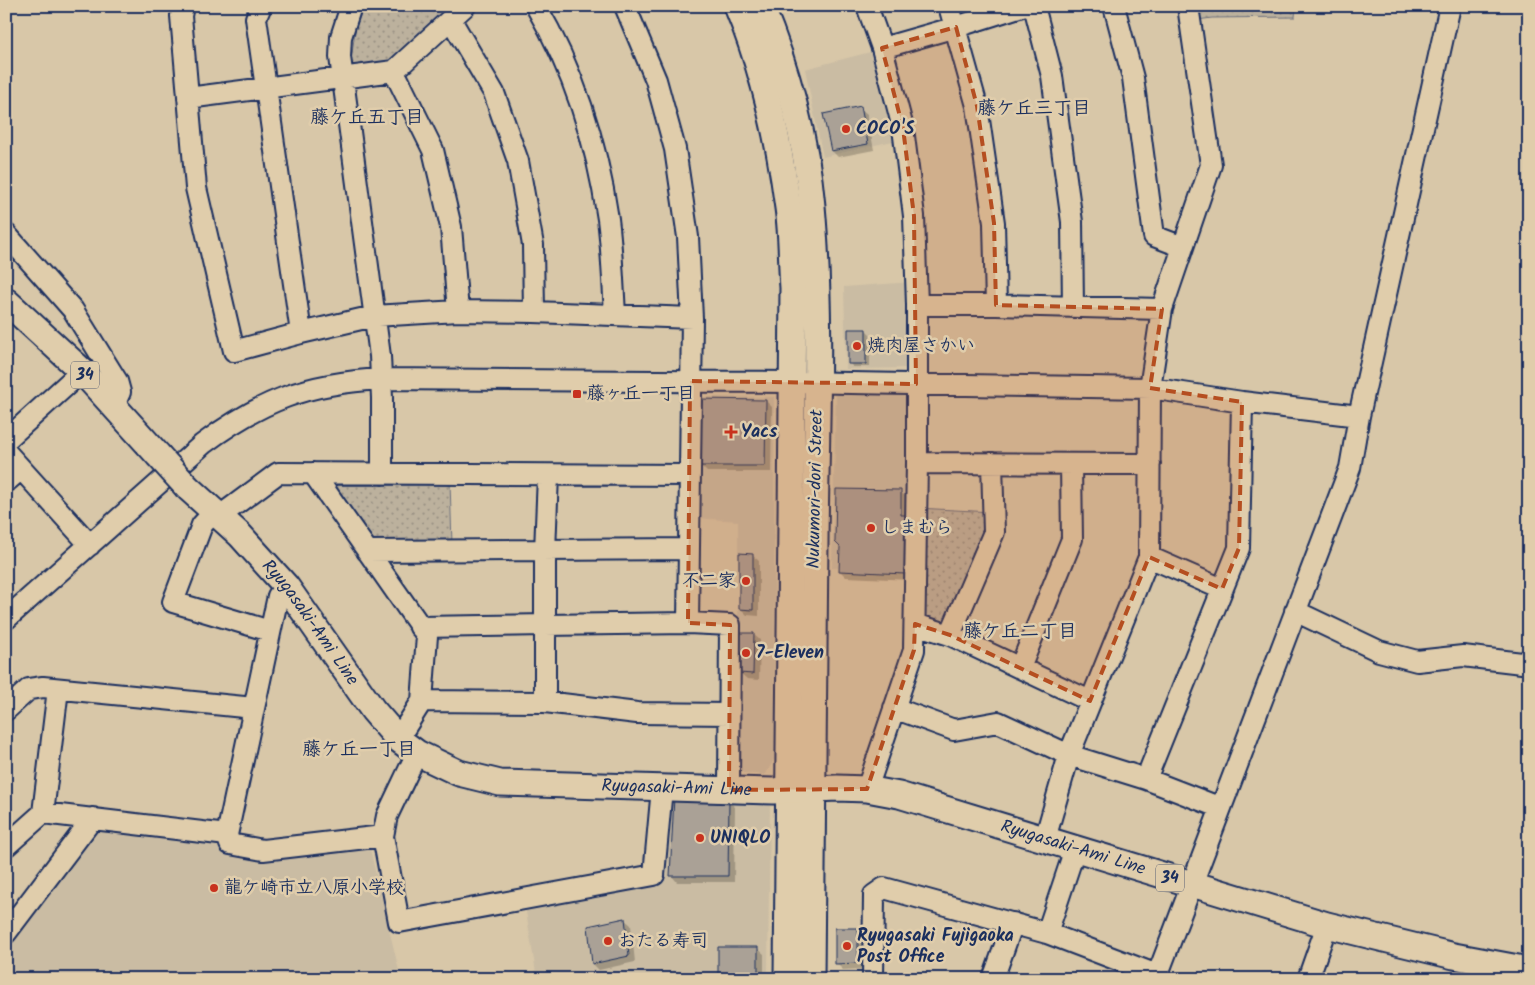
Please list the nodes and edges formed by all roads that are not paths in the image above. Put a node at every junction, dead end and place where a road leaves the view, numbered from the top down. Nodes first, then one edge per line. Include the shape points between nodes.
1 (183, 6) edge
2 (262, 6) edge
3 (352, 6) edge
4 (536, 6) edge
5 (625, 6) edge
6 (737, 6) edge
7 (761, 6) edge
8 (867, 6) edge
9 (949, 6) edge
10 (1022, 6) edge
11 (1034, 6) edge
12 (1114, 6) edge
13 (1188, 6) edge
14 (1450, 6) edge
15 (458, 13) edge
16 (956, 27) junction
17 (882, 48) junction
18 (394, 71) junction
19 (341, 77) junction
20 (265, 88) junction
21 (188, 98) junction
22 (6, 234) edge
23 (1183, 247) junction
24 (6, 301) edge
25 (917, 305) junction
26 (996, 305) junction
27 (1073, 307) junction
28 (1162, 309) junction
29 (458, 312) junction
30 (534, 312) junction
31 (615, 314) junction
32 (374, 316) junction
33 (692, 318) junction
34 (301, 333) junction
35 (82, 371) junction
36 (381, 379) junction
37 (690, 381) junction
38 (805, 382) junction
39 (916, 384) junction
40 (1150, 388) junction
41 (1242, 402) junction
42 (114, 405) junction
43 (1360, 416) junction
44 (6, 440) edge
45 (6, 452) edge
46 (917, 463) junction
47 (992, 463) junction
48 (1071, 464) junction
49 (1150, 464) junction
50 (21, 469) junction
51 (313, 474) junction
52 (382, 474) junction
53 (548, 475) junction
54 (689, 475) junction
55 (6, 482) edge
56 (217, 514) junction
57 (90, 545) junction
58 (689, 549) junction
59 (545, 551) junction
60 (367, 552) junction
61 (1149, 557) junction
62 (286, 586) junction
63 (1222, 589) junction
64 (1295, 611) junction
65 (6, 619) edge
66 (688, 623) junction
67 (915, 624) junction
68 (545, 625) junction
69 (420, 627) junction
70 (270, 631) junction
71 (950, 635) junction
72 (1529, 660) edge
73 (1020, 668) junction
74 (58, 689) junction
75 (422, 701) junction
76 (1090, 701) junction
77 (545, 702) junction
78 (254, 708) junction
79 (894, 708) junction
80 (6, 710) edge
81 (728, 714) junction
82 (408, 746) junction
83 (1069, 755) junction
84 (1146, 779) junction
85 (662, 788) junction
86 (813, 789) junction
87 (866, 789) junction
88 (729, 790) junction
89 (789, 791) junction
90 (1221, 808) junction
91 (43, 813) junction
92 (93, 818) junction
93 (227, 835) junction
94 (384, 836) junction
95 (1045, 839) junction
96 (6, 846) edge
97 (1075, 849) junction
98 (1192, 885) junction
99 (1012, 923) junction
100 (1326, 925) junction
101 (6, 933) edge
102 (1047, 933) junction
103 (1529, 970) edge
104 (1157, 977) edge
105 (787, 979) edge
106 (811, 979) edge
107 (873, 979) edge
108 (993, 979) edge
109 (1308, 979) edge

1 - 21 street via 181,16
2 - 20 street via 256,18
3 - 19 street via 341,37
4 - 31 street via 551,31 577,91 599,168 608,220
5 - 33 street via 656,80 675,149 688,237
6 - 38 main road, Nukumori-dori Street via 767,93 779,150
7 - 38 main road, Nukumori-dori Street via 788,86 810,195 815,252
8 - 17 street
9 - 16 street
10 - 16 street
11 - 27 street via 1052,76 1072,222
12 - 23 street via 1133,78 1154,236
13 - 23 street via 1211,165
14 - 43 street
15 - 18 street
15 - 30 street via 494,93 518,161 533,245
16 - 17 street
16 - 26 street via 977,106 992,213
17 - 25 street via 903,128 914,216
18 - 19 street
18 - 29 street via 433,150 451,227
19 - 20 street
19 - 32 street
20 - 21 street
20 - 34 street
21 - 34 street via 196,188 234,351
22 - 42 street via 73,310 117,381 120,392
23 - 28 street
24 - 35 main road, Ryugasaki-Ami Line / 34
25 - 26 street
25 - 39 street
26 - 27 street
27 - 28 street
28 - 40 street
29 - 30 street
29 - 32 street
30 - 31 street
31 - 33 street
32 - 34 street
32 - 36 street
33 - 37 street
35 - 42 main road, Ryugasaki-Ami Line / 34
35 - 44 street
36 - 37 street
36 - 52 street
36 - 57 street via 321,386 292,394 234,422 203,444
37 - 38 street
37 - 54 street
38 - 39 street
38 - 86 main road, Nukumori-dori Street
38 - 89 main road, Nukumori-dori Street
39 - 40 street
39 - 46 street
40 - 41 street
40 - 49 street
41 - 43 street
41 - 63 street via 1239,548
42 - 56 main road, Ryugasaki-Ami Line / 34, bridge via 188,487
43 - 64 street via 1350,468
45 - 50 street
46 - 47 street
46 - 67 street
47 - 48 street
47 - 71 street via 994,532
48 - 49 street
48 - 73 street via 1072,539
49 - 61 street
50 - 55 street
50 - 57 street
51 - 52 street
51 - 56 street via 278,473
51 - 60 street
52 - 53 street
53 - 54 street
53 - 59 street
54 - 58 street
56 - 62 main road, Ryugasaki-Ami Line / 34 via 260,555
56 - 70 street via 202,525 173,602
57 - 65 street
58 - 59 street
58 - 66 street
59 - 60 street
59 - 68 street
60 - 69 street
61 - 63 street
61 - 76 street
62 - 70 street via 278,596
62 - 82 main road, Ryugasaki-Ami Line / 34 via 368,703
63 - 84 street
64 - 72 street via 1379,651 1417,661 1463,656 1522,663
64 - 90 street
66 - 68 street
66 - 81 street via 730,625
67 - 71 street
67 - 79 street via 914,650
68 - 69 street
68 - 77 street
69 - 75 street via 427,636
70 - 78 street
71 - 73 street
73 - 76 street
74 - 78 street
74 - 80 street via 29,689
74 - 91 street
75 - 77 street
75 - 82 street
76 - 83 street
77 - 81 street via 637,713
78 - 93 street
79 - 83 street via 954,730 998,722
79 - 87 street
81 - 88 street
82 - 85 main road, Ryugasaki-Ami Line / 34 via 459,773 500,783
82 - 94 street
83 - 84 street
83 - 95 street
84 - 90 street
85 - 88 main road, Ryugasaki-Ami Line / 34
85 - 94 street via 654,875 399,922
86 - 87 main road, Ryugasaki-Ami Line / 34
86 - 89 main road, Ryugasaki-Ami Line / 34
86 - 106 main road, Nukumori-dori Street
87 - 95 main road, Ryugasaki-Ami Line / 34 via 927,802
88 - 89 main road, Ryugasaki-Ami Line / 34
89 - 105 main road, Nukumori-dori Street
90 - 98 street
91 - 92 street
91 - 96 street
92 - 93 street
92 - 101 street
93 - 94 street via 230,844 263,850
95 - 97 main road, Ryugasaki-Ami Line / 34
97 - 98 main road, Ryugasaki-Ami Line / 34
97 - 102 street
98 - 100 main road, Ryugasaki-Ami Line / 34
98 - 104 street
99 - 102 street
99 - 107 street via 884,888 874,895
99 - 108 street
100 - 103 main road, Ryugasaki-Ami Line / 34 via 1454,956
100 - 109 street
102 - 104 street

